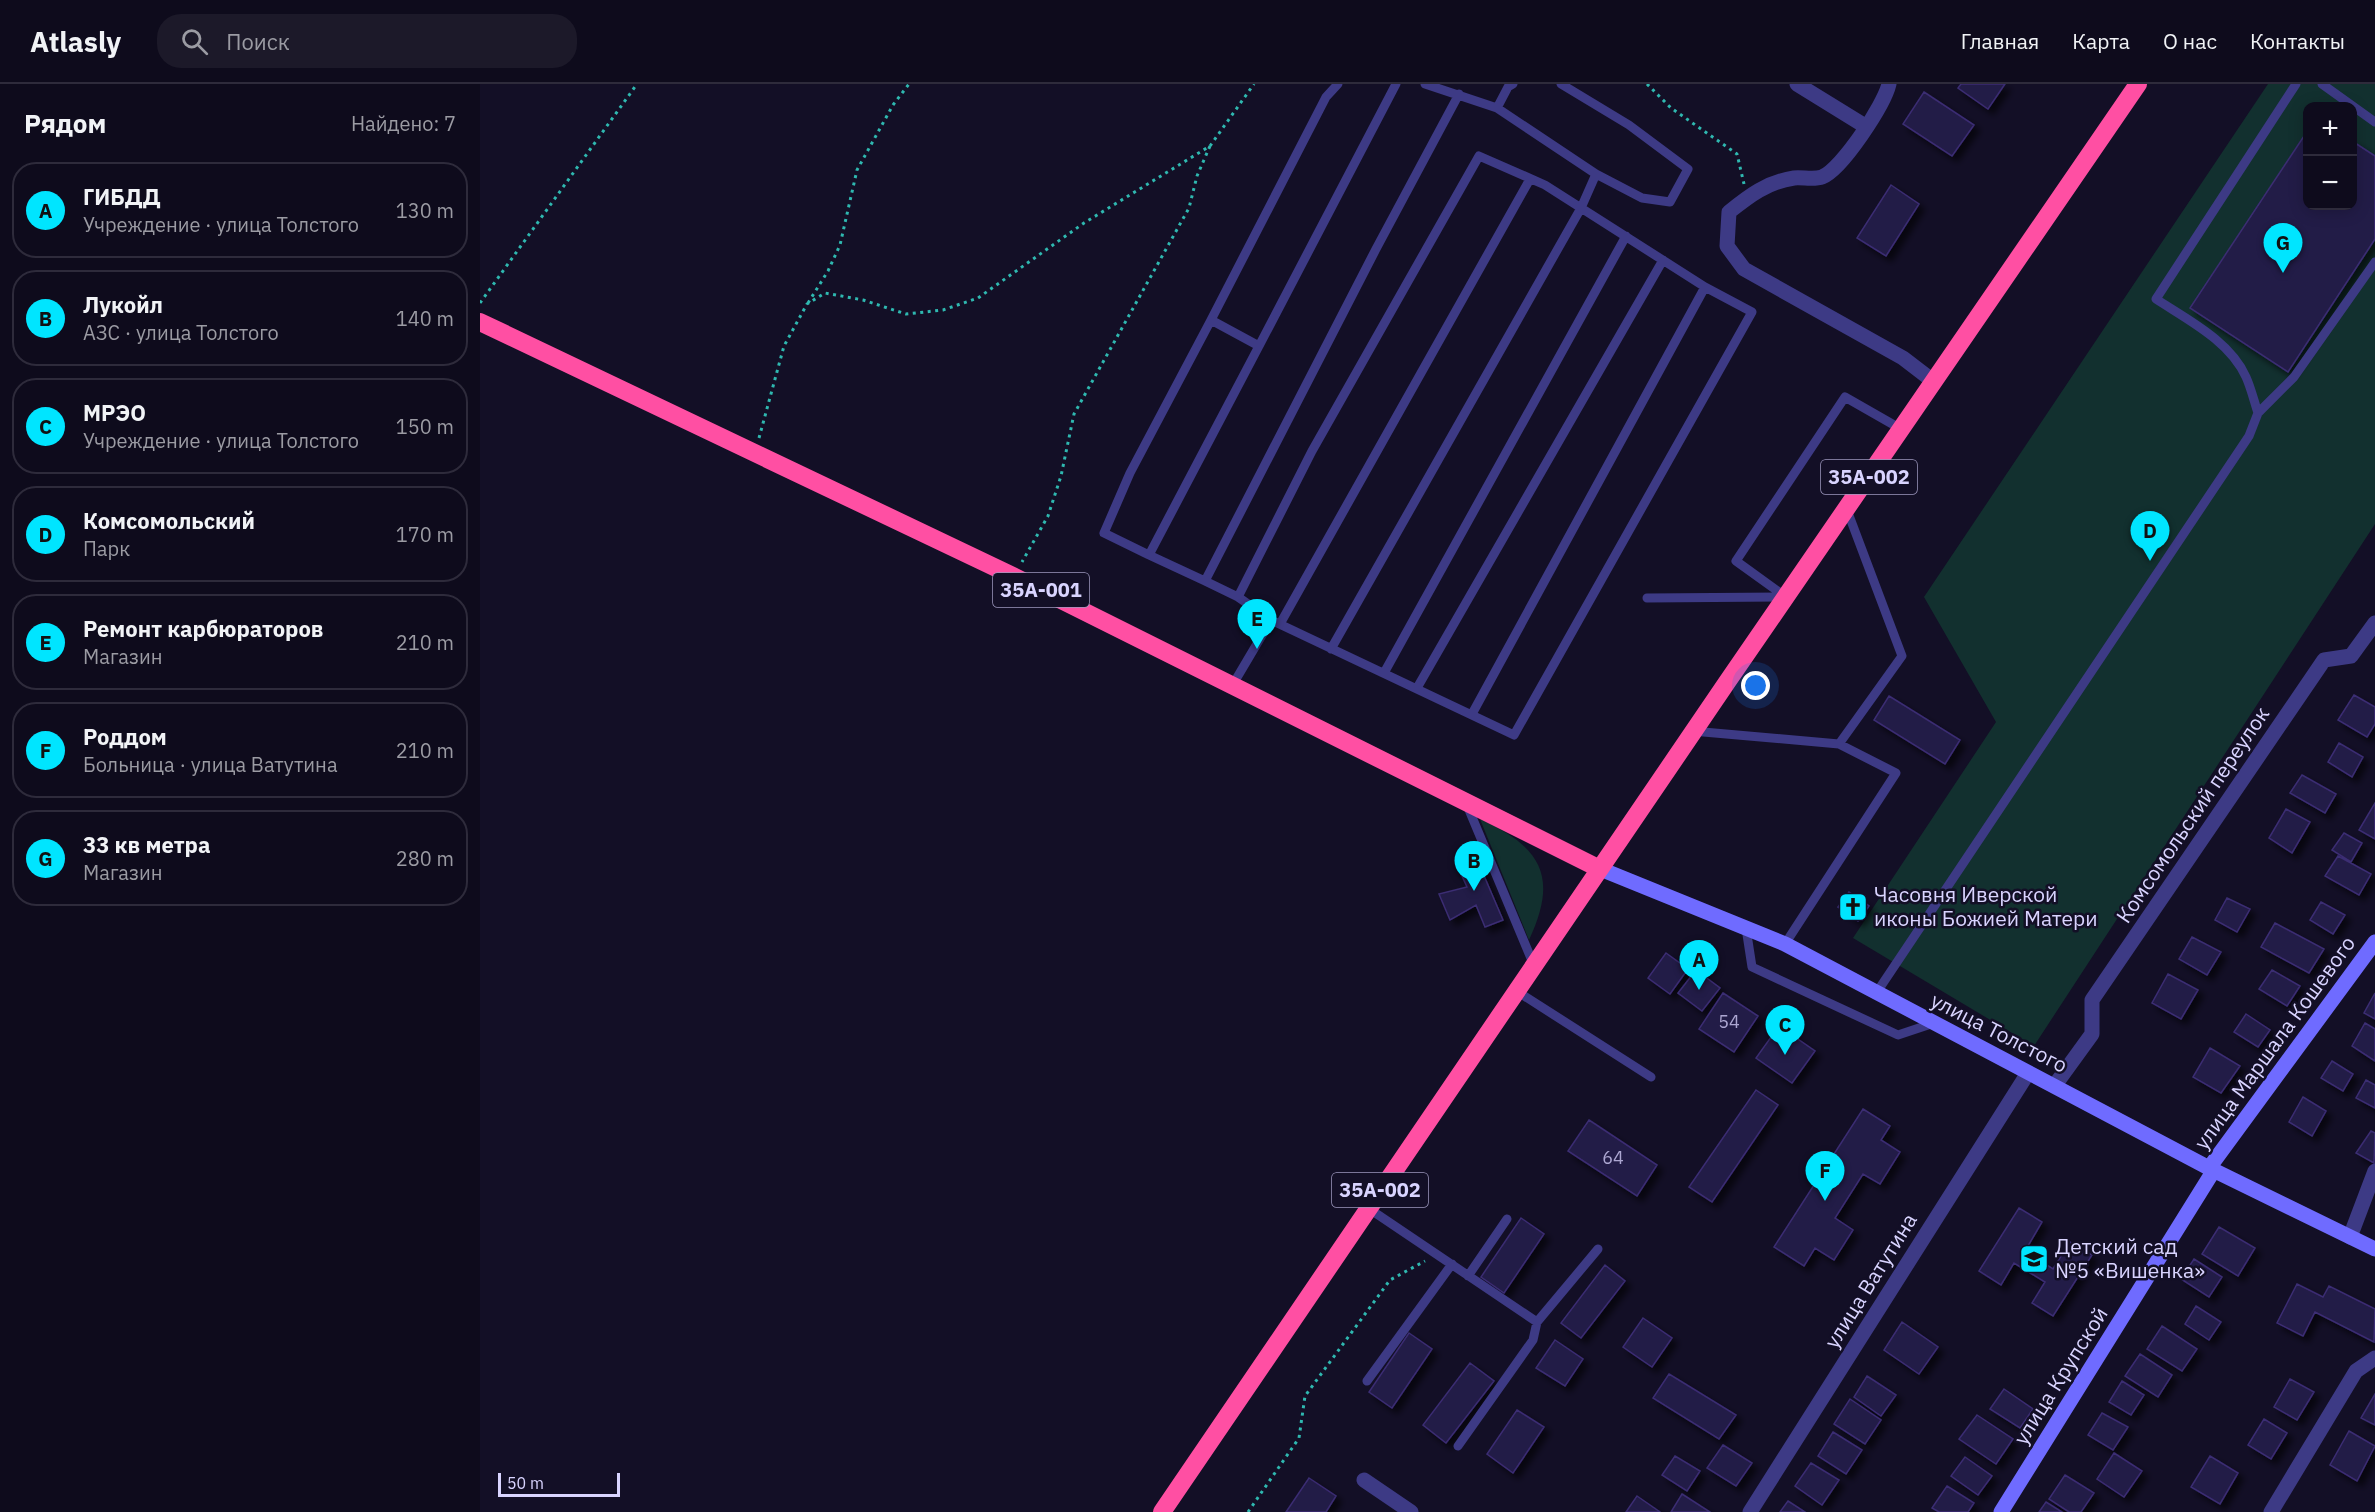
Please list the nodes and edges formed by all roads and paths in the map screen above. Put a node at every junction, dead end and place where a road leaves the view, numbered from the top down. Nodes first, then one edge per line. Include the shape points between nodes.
1 (637, 84) edge
2 (909, 84) edge
3 (1254, 84) edge
4 (1338, 84) edge
5 (1396, 84) edge
6 (1425, 84) edge
7 (1513, 84) edge
8 (1561, 84) edge
9 (1647, 84) edge
10 (1797, 84) edge
11 (1889, 84) edge
12 (2138, 84) edge
13 (2296, 84) edge
14 (2322, 84) edge
15 (1459, 94) junction
16 (1497, 108) junction
17 (2375, 122) edge
18 (1865, 126) junction
19 (1210, 146) junction
20 (1596, 174) junction
21 (1530, 179) junction
22 (1747, 197) junction
23 (1581, 208) junction
24 (1626, 236) junction
25 (1663, 260) junction
26 (2375, 262) edge
27 (1706, 286) junction
28 (480, 303) edge
29 (807, 304) junction
30 (1211, 320) junction
31 (480, 322) edge
32 (1259, 346) junction
33 (1933, 381) junction
34 (2258, 413) junction
35 (1901, 429) junction
36 (754, 453) junction
37 (1847, 510) junction
38 (1149, 555) junction
39 (1015, 578) junction
40 (1205, 581) junction
41 (1238, 597) junction
42 (1786, 597) junction
43 (1647, 598) dead end
44 (1276, 622) junction
45 (2375, 623) edge
46 (1331, 649) junction
47 (1384, 673) junction
48 (1232, 686) junction
49 (1417, 688) junction
50 (1472, 714) junction
51 (1692, 731) junction
52 (1839, 744) junction
53 (1466, 803) junction
54 (1598, 868) junction
55 (1746, 928) junction
56 (2375, 942) edge
57 (1785, 944) junction
58 (1533, 963) junction
59 (1515, 990) junction
60 (1877, 992) junction
61 (1934, 1023) junction
62 (2028, 1072) junction
63 (1651, 1077) dead end
64 (2055, 1085) junction
65 (2212, 1169) junction
66 (2375, 1171) edge
67 (1368, 1208) junction
68 (1507, 1219) dead end
69 (2350, 1237) junction
70 (1598, 1249) dead end
71 (2375, 1249) edge
72 (1437, 1255) junction
73 (1452, 1264) junction
74 (1468, 1276) junction
75 (1537, 1322) junction
76 (2375, 1358) edge
77 (1367, 1382) dead end
78 (1458, 1446) dead end
79 (1364, 1480) dead end
80 (1162, 1512) edge
81 (1248, 1512) edge
82 (1411, 1512) edge
83 (1750, 1512) edge
84 (2001, 1512) edge
85 (2271, 1512) edge

1 - 28 path
2 - 29 path via 857,170 840,245
3 - 19 path
4 - 30 lane via 1326,97
5 - 32 lane
6 - 15 lane
7 - 16 lane
8 - 20 lane via 1629,125 1688,169 1670,202 1642,198
9 - 22 path via 1671,108 1737,154
10 - 18 street
11 - 18 street via 1885,99
12 - 33 highway, 35А-002
13 - 34 lane via 2156,299 2213,337 2234,360 2246,376
14 - 17 lane
15 - 16 lane
15 - 40 lane
16 - 20 lane
18 - 22 street via 1846,158 1822,177 1791,178
19 - 29 path via 1084,223 978,298 943,310 906,314 825,293
19 - 39 path via 1189,208 1074,414 1048,516
20 - 23 lane
21 - 23 lane
21 - 41 lane via 1479,156 1312,452
21 - 44 lane
22 - 33 street via 1729,212 1727,246 1744,269 1903,358
23 - 24 lane
23 - 46 lane
24 - 25 lane
24 - 47 lane
25 - 27 lane
25 - 49 lane
26 - 34 lane via 2294,378
27 - 50 lane
27 - 50 lane via 1752,312 1514,735
29 - 36 path via 784,346
30 - 32 lane
30 - 38 lane via 1130,473 1104,533
31 - 36 highway, 35А-001
32 - 38 lane
33 - 35 highway, 35А-002
34 - 60 lane via 2249,436
35 - 37 highway, 35А-002
35 - 42 lane via 1845,397 1736,561
36 - 39 highway, 35А-001
37 - 42 highway, 35А-002
37 - 52 lane via 1902,656
38 - 40 lane
39 - 48 highway, 35А-001
40 - 41 lane
41 - 44 lane
42 - 43 lane
42 - 51 highway, 35А-002
44 - 46 lane
44 - 48 lane
45 - 64 street, Комсомольский переулок via 2351,656 2324,660 2092,1000 2092,1034
46 - 47 lane
47 - 49 lane
48 - 53 highway, 35А-001
49 - 50 lane
51 - 52 lane
51 - 54 highway, 35А-002
52 - 57 lane via 1896,773
53 - 54 highway, 35А-001
53 - 58 lane
54 - 55 main road, улица Толстого
54 - 58 highway, 35А-002
55 - 57 main road, улица Толстого
55 - 61 lane via 1752,967 1898,1035
56 - 65 main road, улица Маршала Кошевого
57 - 60 main road, улица Толстого
58 - 59 highway, 35А-002
59 - 63 lane
59 - 67 highway, 35А-002
60 - 61 main road, улица Толстого
61 - 62 main road, улица Толстого
62 - 64 main road, улица Толстого
62 - 83 street, улица Ватутина
64 - 65 main road, улица Толстого
65 - 69 main road, улица Толстого
65 - 84 main road, улица Крупской
66 - 69 street
67 - 72 lane
67 - 80 highway, 35А-002
68 - 74 lane
69 - 71 main road, улица Толстого
70 - 75 lane
72 - 73 lane
72 - 81 path via 1390,1280 1311,1387 1305,1396 1299,1438
73 - 74 lane
73 - 77 lane
74 - 75 lane
75 - 78 lane via 1533,1340
76 - 85 street via 2356,1371
79 - 82 street

